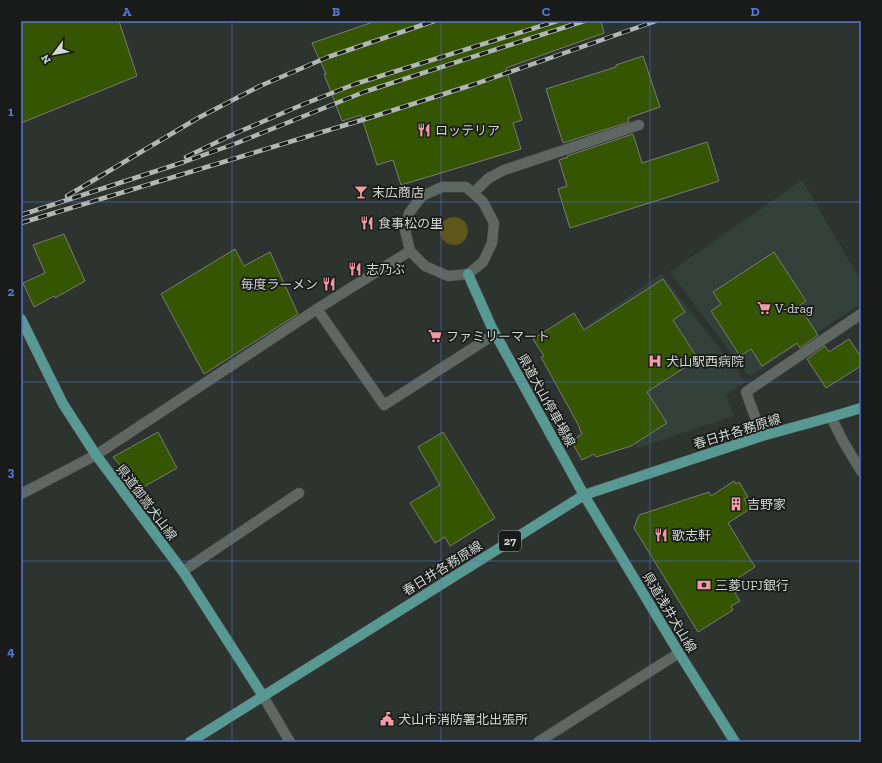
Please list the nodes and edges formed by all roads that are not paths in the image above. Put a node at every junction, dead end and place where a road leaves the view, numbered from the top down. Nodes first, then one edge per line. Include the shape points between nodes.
1 (639, 125) dead end
2 (473, 193) junction
3 (410, 250) junction
4 (468, 274) junction
5 (317, 309) junction
6 (861, 314) edge
7 (21, 319) edge
8 (496, 334) junction
9 (861, 408) edge
10 (831, 417) junction
11 (762, 436) junction
12 (96, 455) junction
13 (861, 471) edge
14 (299, 493) dead end
15 (21, 494) edge
16 (584, 494) junction
17 (183, 571) junction
18 (679, 653) junction
19 (263, 696) junction
20 (190, 742) edge
21 (290, 742) edge
22 (538, 742) edge
23 (735, 742) edge

1 - 2 street via 504,170 489,178
2 - 3 street via 466,187 442,187 422,196 409,213 405,230
2 - 4 street via 483,202 494,223 492,243 483,262
3 - 4 street via 425,266 448,276
3 - 5 street
4 - 8 main road, 県道犬山停車場線
5 - 8 street via 384,405
5 - 12 street
6 - 11 street via 746,392
7 - 12 main road, 県道御嵩犬山線 via 63,404
8 - 16 main road, 県道犬山停車場線
9 - 10 main road, 春日井各務原線 / 27
10 - 11 main road, 春日井各務原線 / 27
10 - 13 street via 842,441
11 - 16 main road, 春日井各務原線 / 27
12 - 15 street
12 - 17 main road, 県道御嵩犬山線
14 - 17 street
16 - 18 main road, 県道浅井犬山線
16 - 19 main road, 春日井各務原線 / 27
17 - 19 main road, 県道御嵩犬山線
18 - 22 street
18 - 23 main road, 県道浅井犬山線
19 - 20 main road, 春日井各務原線 / 27
19 - 21 street

